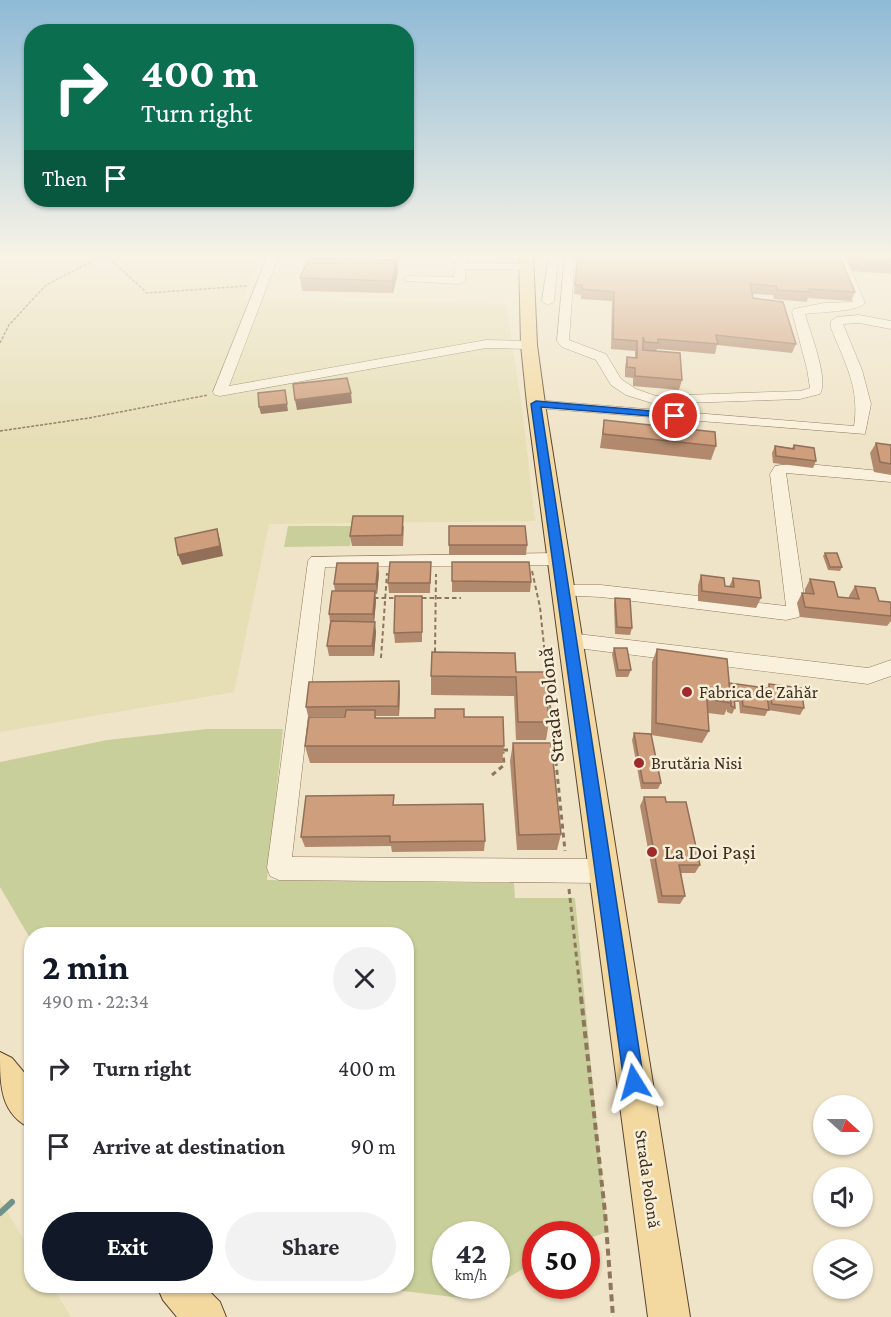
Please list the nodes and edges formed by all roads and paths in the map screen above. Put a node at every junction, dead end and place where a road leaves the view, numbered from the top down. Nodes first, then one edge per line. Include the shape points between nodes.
1 (17, 316) edge
2 (250, 316) edge
3 (528, 316) edge
4 (565, 316) edge
5 (799, 316) edge
6 (891, 325) edge
7 (0, 343) edge
8 (529, 345) junction
9 (220, 392) junction
10 (536, 404) junction
11 (0, 431) edge
12 (891, 477) edge
13 (529, 559) junction
14 (558, 560) junction
15 (388, 561) junction
16 (436, 561) junction
17 (562, 590) junction
18 (374, 598) edge
19 (385, 598) junction
20 (405, 598) edge
21 (416, 598) edge
22 (436, 598) junction
23 (461, 598) dead end
24 (569, 640) junction
25 (381, 658) dead end
26 (435, 658) edge
27 (891, 668) edge
28 (502, 740) edge
29 (545, 749) edge
30 (556, 749) junction
31 (570, 749) dead end
32 (503, 750) junction
33 (524, 750) edge
34 (492, 775) dead end
35 (567, 870) junction
36 (603, 871) junction
37 (0, 1070) edge
38 (24, 1101) edge
39 (184, 1293) edge
40 (206, 1317) edge
41 (613, 1317) edge
42 (669, 1317) edge

1 - 7 path
2 - 9 lane
3 - 8 main road, Strada Polonă
4 - 5 lane via 566,345 601,357 616,382 655,400 800,395 815,391 814,369
6 - 10 lane via 859,318 837,321 864,404 860,431
8 - 9 lane via 486,344
8 - 10 main road, Strada Polonă
9 - 11 path
10 - 14 main road, Strada Polonă
12 - 17 lane via 780,469 795,604 792,612
13 - 14 lane
13 - 16 lane
13 - 30 path, Strada Polonă via 540,607
14 - 17 main road, Strada Polonă
15 - 16 lane
15 - 19 path
15 - 35 lane via 317,561 279,868
16 - 22 path
17 - 24 main road, Strada Polonă
18 - 19 path
19 - 20 path
19 - 25 path
21 - 22 path
22 - 23 path
22 - 26 path
24 - 27 lane via 868,676
24 - 36 main road, Strada Polonă
28 - 32 path
29 - 30 path
30 - 31 path
30 - 35 path, Strada Polonă
32 - 33 path
32 - 34 path via 504,765
35 - 36 lane
35 - 41 path, Strada Polonă via 604,1200
36 - 42 main road, Strada Polonă
37 - 38 main road
39 - 40 main road

